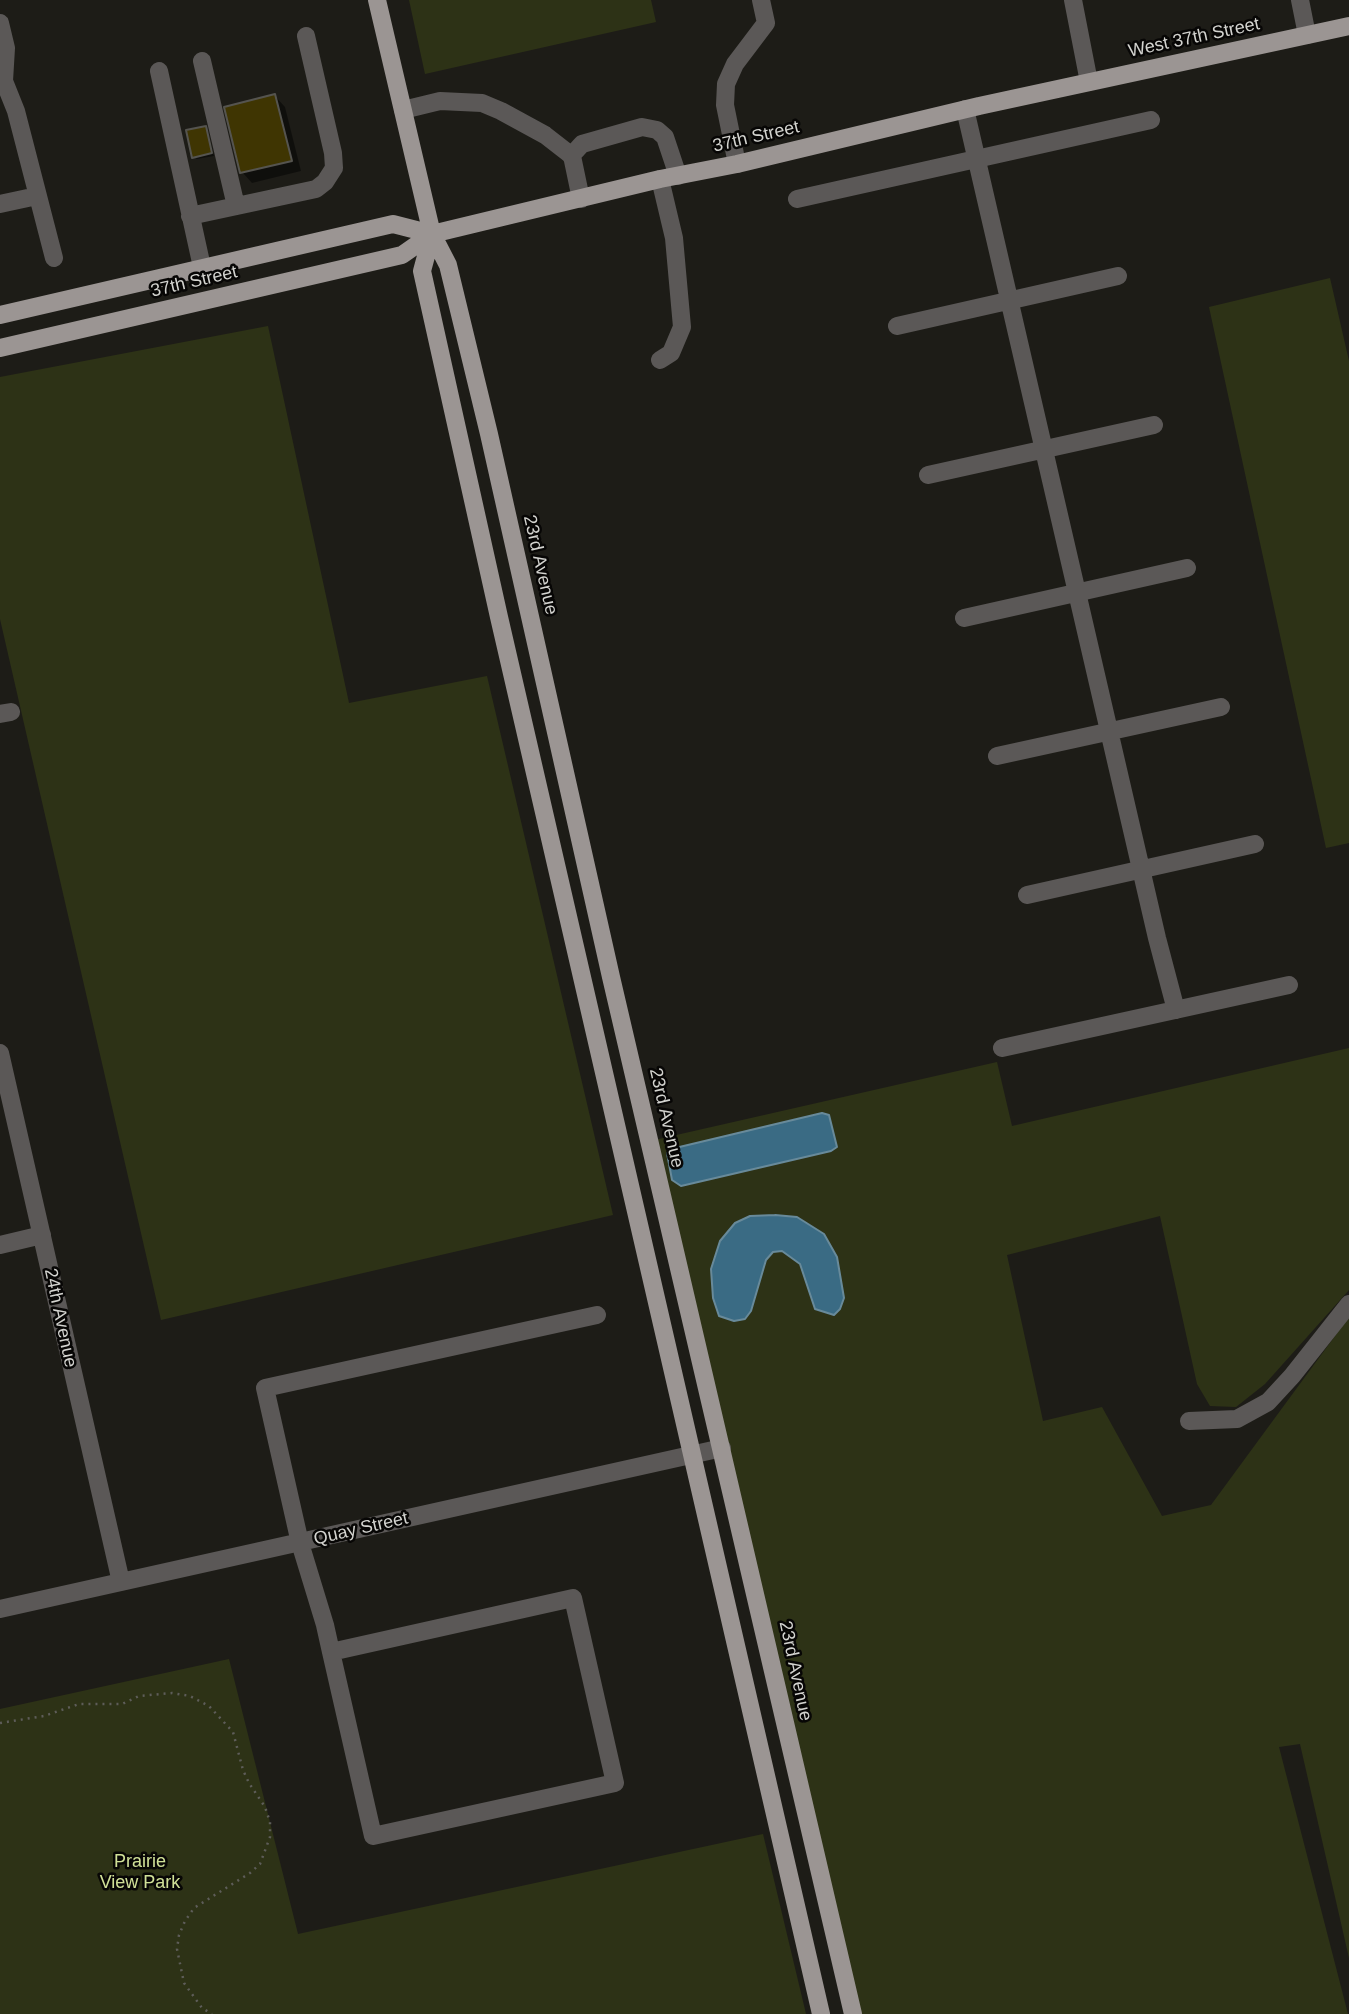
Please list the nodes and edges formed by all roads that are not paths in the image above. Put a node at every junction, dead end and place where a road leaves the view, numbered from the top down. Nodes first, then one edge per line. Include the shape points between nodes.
1 (377, 0) edge
2 (761, 0) edge
3 (1073, 0) edge
4 (1300, 0) edge
5 (0, 23) edge
6 (1349, 26) edge
7 (1307, 35) junction
8 (306, 36) dead end
9 (202, 61) dead end
10 (159, 71) dead end
11 (2, 82) edge
12 (1089, 82) junction
13 (965, 109) junction
14 (403, 110) junction
15 (1152, 121) dead end
16 (571, 156) junction
17 (977, 159) junction
18 (737, 164) junction
19 (669, 178) junction
20 (37, 196) junction
21 (581, 199) junction
22 (797, 199) dead end
23 (0, 204) edge
24 (236, 206) junction
25 (190, 216) junction
26 (432, 234) junction
27 (54, 258) dead end
28 (202, 267) junction
29 (1118, 276) dead end
30 (1009, 302) junction
31 (0, 315) edge
32 (897, 326) dead end
33 (0, 348) edge
34 (660, 360) dead end
35 (1154, 425) dead end
36 (1044, 450) junction
37 (928, 475) dead end
38 (1186, 568) dead end
39 (1076, 593) junction
40 (964, 618) dead end
41 (1221, 707) dead end
42 (1110, 732) junction
43 (997, 756) dead end
44 (1255, 844) dead end
45 (1142, 870) junction
46 (1027, 895) dead end
47 (1289, 985) dead end
48 (1176, 1010) junction
49 (1002, 1048) dead end
50 (0, 1053) edge
51 (42, 1235) junction
52 (0, 1245) edge
53 (1349, 1304) edge
54 (597, 1315) dead end
55 (1189, 1421) dead end
56 (722, 1448) junction
57 (694, 1454) junction
58 (300, 1543) junction
59 (121, 1582) junction
60 (0, 1609) edge
61 (331, 1652) junction
62 (821, 2014) edge
63 (853, 2014) edge

1 - 14 main road, 23rd Avenue
2 - 18 street via 765,23 726,84 725,105
3 - 12 street
4 - 7 street
5 - 11 street via 6,48
6 - 7 main road
7 - 12 main road, West 37th Street
8 - 24 street via 334,169 316,189
9 - 24 street
10 - 25 street
11 - 20 street via 16,111
12 - 13 main road, 37th Street
13 - 17 street
13 - 18 main road, 37th Street
14 - 16 street via 440,102 482,103 545,135
14 - 26 main road, 23rd Avenue
15 - 17 street
16 - 19 street via 582,144 642,127 657,130 665,137
16 - 21 street
17 - 22 street
17 - 30 street
18 - 19 main road, 37th Street
19 - 21 main road, 37th Street
19 - 34 street via 682,327 671,353
20 - 23 street
20 - 27 street
21 - 26 main road, 37th Street
24 - 25 street
25 - 28 street
26 - 28 main road, 37th Street via 393,224
26 - 33 main road, 37th Street via 401,255
26 - 56 main road, 23rd Avenue via 448,265 473,368
26 - 57 main road, 23rd Avenue via 422,271
28 - 31 main road, 37th Street
29 - 30 street
30 - 32 street
30 - 36 street
35 - 36 street
36 - 37 street
36 - 39 street
38 - 39 street
39 - 40 street
39 - 42 street
41 - 42 street
42 - 43 street
42 - 45 street
44 - 45 street
45 - 46 street
45 - 48 street
47 - 48 street
48 - 49 street
50 - 51 street, 24th Avenue
51 - 52 street
51 - 59 street, 24th Avenue
53 - 55 street via 1268,1402 1237,1419
54 - 58 street via 265,1388
56 - 57 street, Quay Street
56 - 63 main road, 23rd Avenue
57 - 58 street, Quay Street
57 - 62 main road, 23rd Avenue
58 - 59 street, Quay Street
58 - 61 street
59 - 60 street, Quay Street
61 - 61 street via 573,1598 615,1783 373,1836

